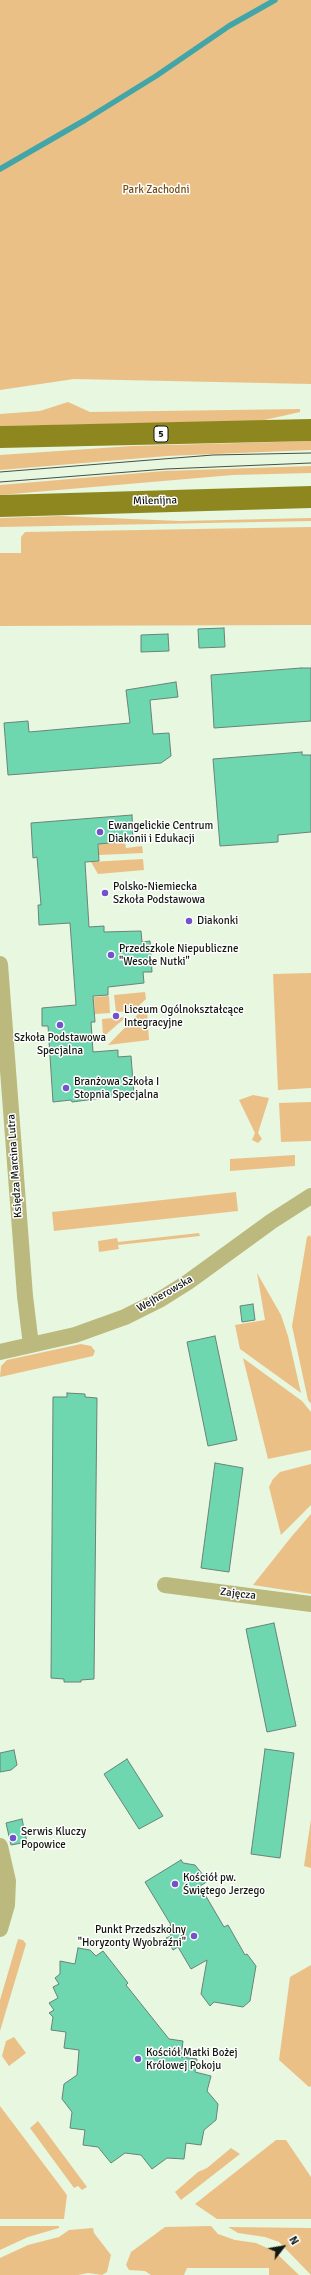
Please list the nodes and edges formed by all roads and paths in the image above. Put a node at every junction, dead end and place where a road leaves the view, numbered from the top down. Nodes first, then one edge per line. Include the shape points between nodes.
1 (311, 430) edge
2 (0, 437) edge
3 (311, 498) edge
4 (0, 506) edge
5 (0, 964) edge
6 (311, 1196) edge
7 (31, 1345) junction
8 (0, 1352) edge
9 (165, 1585) dead end
10 (311, 1604) edge
11 (0, 1846) edge
12 (0, 1929) edge

1 - 2 main road, 5
3 - 4 main road, Milenijna
5 - 7 street, Księdza Marcina Lutra via 25,1296
6 - 7 street, Wejherowska via 161,1299 96,1328
7 - 8 street, Wejherowska
9 - 10 street, Zajęcza
11 - 12 street via 8,1881 7,1905

